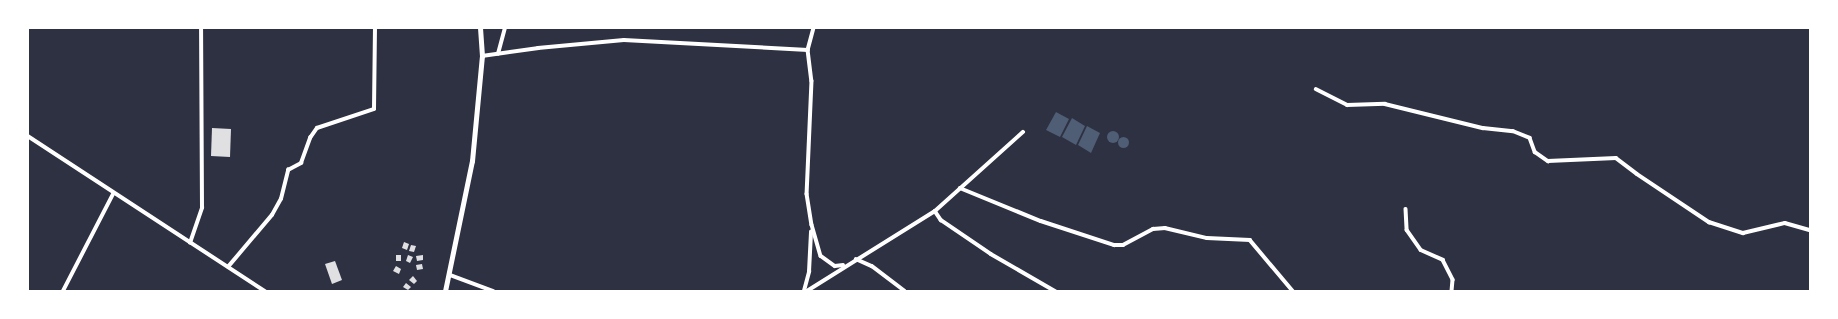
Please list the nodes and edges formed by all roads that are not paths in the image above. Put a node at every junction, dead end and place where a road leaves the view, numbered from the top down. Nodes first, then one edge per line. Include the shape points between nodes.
1 (201, 28) edge
2 (375, 28) edge
3 (480, 28) edge
4 (505, 28) edge
5 (814, 28) edge
6 (808, 50) junction
7 (498, 54) junction
8 (482, 56) junction
9 (1316, 89) dead end
10 (1024, 132) dead end
11 (28, 136) edge
12 (960, 188) junction
13 (113, 194) junction
14 (1406, 209) dead end
15 (934, 211) junction
16 (812, 225) junction
17 (1810, 230) edge
18 (190, 243) junction
19 (856, 259) junction
20 (848, 263) junction
21 (228, 267) junction
22 (450, 275) junction
23 (63, 291) edge
24 (265, 291) edge
25 (445, 291) edge
26 (493, 291) edge
27 (806, 291) edge
28 (905, 291) edge
29 (1055, 291) edge
30 (1293, 291) edge
31 (1452, 291) edge

1 - 18 street via 202,208
2 - 21 street via 374,109 317,128 310,138 301,163 288,170 281,199 272,215
3 - 8 main road
4 - 7 street
5 - 6 street
6 - 7 street via 624,40
6 - 16 street via 812,81 807,194
7 - 8 street
8 - 22 main road via 472,161
9 - 17 street via 1346,105 1385,104 1483,128 1513,130 1530,138 1535,152 1548,160 1616,158 1709,222 1743,233 1785,223
10 - 12 street
11 - 13 street
12 - 15 street
12 - 30 street via 1041,221 1114,245 1123,245 1153,229 1165,228 1200,237 1250,240
13 - 18 street
13 - 23 street
14 - 31 street via 1407,230 1421,250 1443,260 1453,280
15 - 19 street
15 - 29 street via 941,220 979,246
16 - 20 street via 820,256 835,266
16 - 27 street
18 - 21 street
19 - 20 street
19 - 28 street via 872,266
20 - 27 street
21 - 24 street
22 - 25 main road
22 - 26 street

